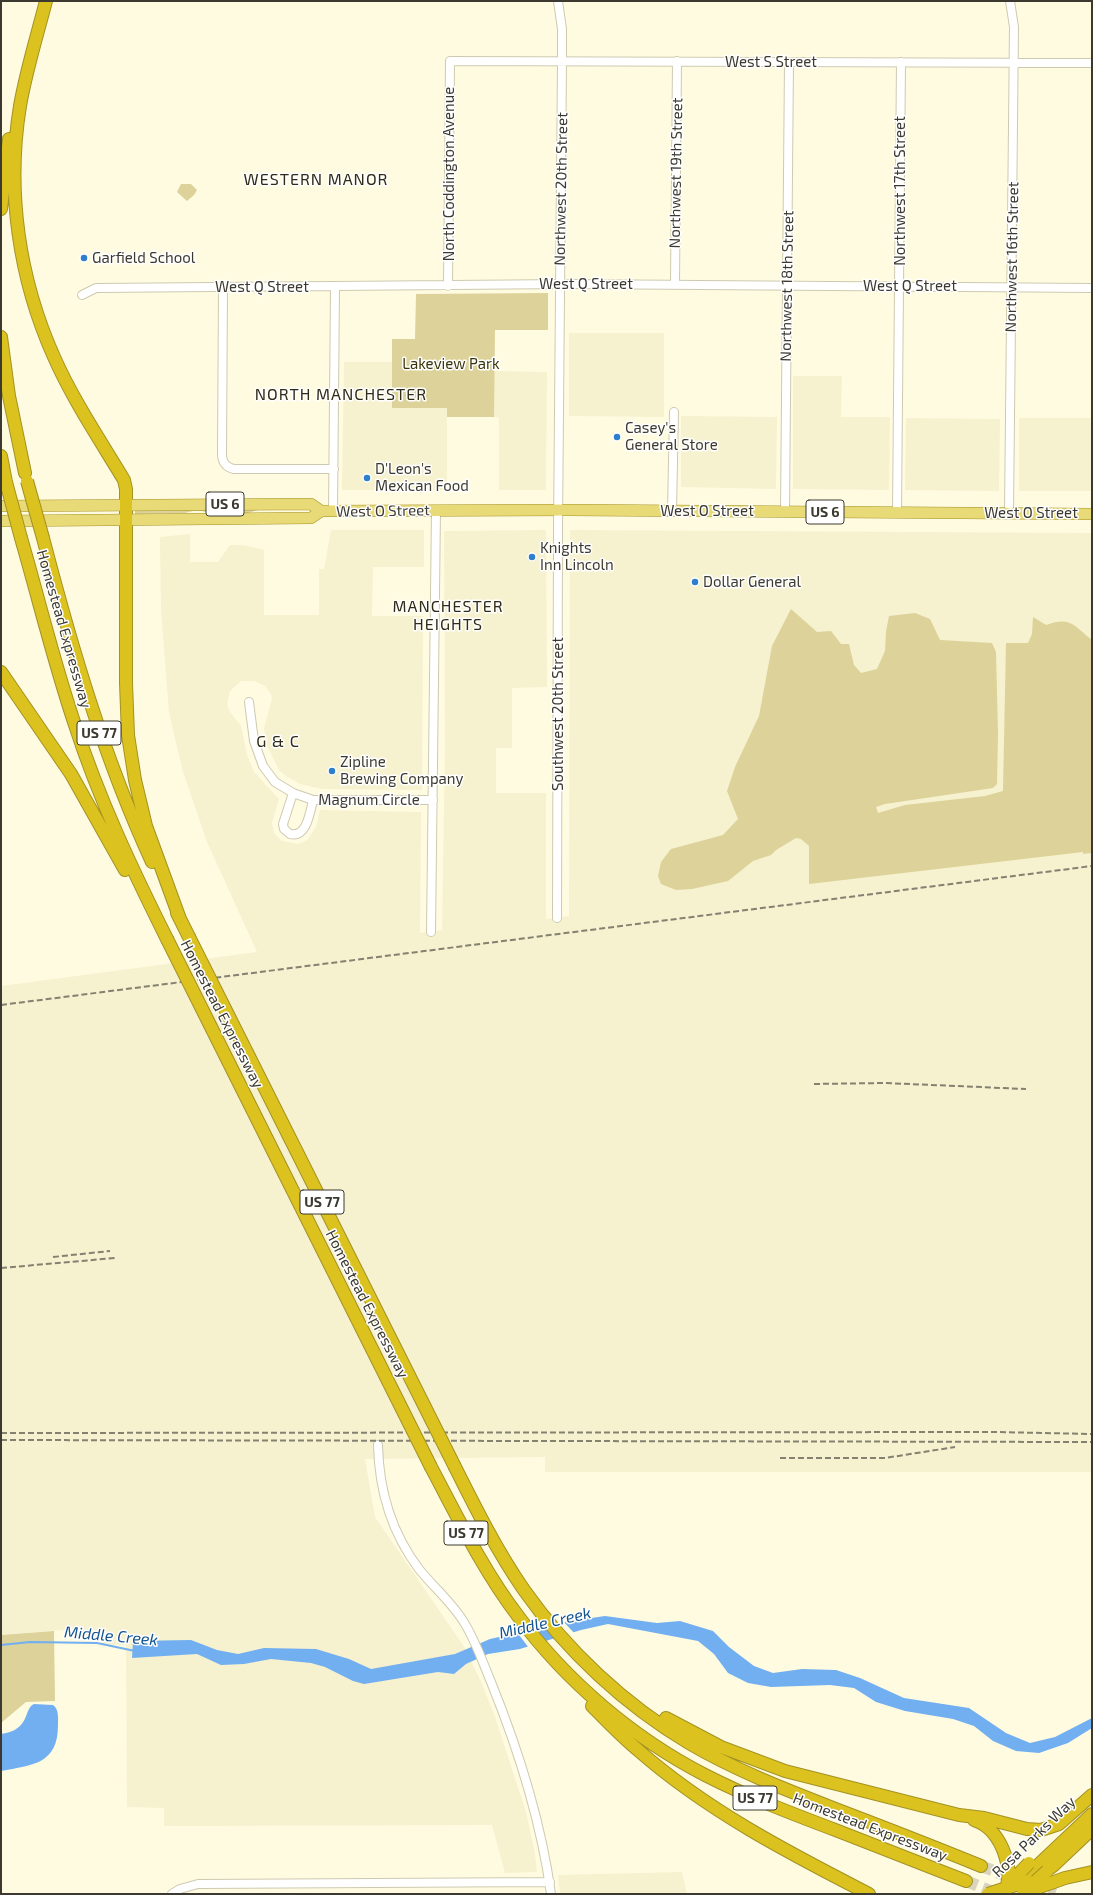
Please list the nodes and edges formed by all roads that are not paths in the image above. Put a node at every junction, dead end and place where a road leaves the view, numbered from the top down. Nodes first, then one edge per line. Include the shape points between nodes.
1 (45, 1) edge
2 (558, 1) edge
3 (1010, 1) edge
4 (450, 61) joint
5 (562, 61) junction
6 (677, 62) junction
7 (789, 62) junction
8 (902, 62) junction
9 (1014, 62) junction
10 (1092, 62) edge
11 (1, 209) edge
12 (560, 284) junction
13 (674, 285) junction
14 (787, 285) junction
15 (448, 286) junction
16 (900, 286) junction
17 (223, 287) junction
18 (336, 287) junction
19 (1012, 287) junction
20 (1092, 288) edge
21 (82, 295) dead end
22 (1, 337) edge
23 (1, 390) edge
24 (674, 412) dead end
25 (1, 456) edge
26 (1, 469) edge
27 (334, 469) junction
28 (26, 477) junction
29 (6, 482) junction
30 (126, 505) junction
31 (1, 506) edge
32 (436, 510) junction
33 (558, 510) junction
34 (321, 511) junction
35 (333, 511) junction
36 (672, 511) junction
37 (785, 511) junction
38 (898, 512) junction
39 (1009, 513) junction
40 (1092, 514) edge
41 (126, 520) junction
42 (1, 521) edge
43 (1, 672) edge
44 (249, 702) dead end
45 (292, 793) junction
46 (313, 800) junction
47 (434, 800) junction
48 (153, 911) junction
49 (556, 918) dead end
50 (180, 919) junction
51 (431, 932) dead end
52 (378, 1445) dead end
53 (567, 1673) junction
54 (622, 1696) junction
55 (1092, 1795) edge
56 (1092, 1803) edge
57 (1092, 1814) edge
58 (959, 1815) junction
59 (1092, 1829) edge
60 (981, 1866) tunnel mouth
61 (1038, 1867) junction
62 (824, 1870) junction
63 (1092, 1872) edge
64 (1028, 1880) junction
65 (966, 1881) tunnel mouth
66 (550, 1882) junction
67 (1003, 1892) edge
68 (173, 1893) edge
69 (552, 1894) edge
70 (856, 1894) edge
71 (869, 1894) edge
72 (988, 1894) edge
73 (1022, 1894) edge

1 - 11 highway via 18,91 6,159
1 - 30 highway via 25,80 16,134 15,192 20,248 26,277 44,333 68,386 124,480
2 - 5 street, Northwest 20th Street via 562,29
3 - 9 street, Northwest 16th Street
4 - 5 street, West S Street
4 - 15 street, North Coddington Avenue
5 - 6 street, West S Street
5 - 12 street, Northwest 20th Street
6 - 7 street, West S Street
6 - 13 street, Northwest 19th Street
7 - 8 street, West S Street
7 - 14 street, Northwest 18th Street
8 - 9 street, West S Street
8 - 16 street, Northwest 17th Street
9 - 10 street, West S Street
9 - 19 street, Northwest 16th Street
12 - 13 street, West Q Street
12 - 15 street, West Q Street
12 - 33 street, Northwest 20th Street
13 - 14 street, West Q Street
14 - 16 street, West Q Street
14 - 37 street, Northwest 18th Street
15 - 18 street, West Q Street
16 - 19 street, West Q Street
16 - 38 street, Northwest 17th Street
17 - 18 street, West Q Street
17 - 21 street, West Q Street via 96,288
17 - 27 street via 222,461 234,469
18 - 27 street
19 - 20 street, West Q Street
19 - 39 street, Northwest 16th Street
22 - 28 highway, US 77 via 9,396
23 - 28 highway
24 - 36 street
25 - 29 highway, US 77
26 - 29 highway
27 - 35 street
28 - 50 highway, Homestead Expressway / US 77, bridge via 65,622 102,740 138,832
29 - 48 highway, Homestead Expressway / US 77, bridge via 74,724 111,820
30 - 31 main road, West O Street / US 6
30 - 34 main road, West O Street / US 6 via 311,504
30 - 41 highway
32 - 33 main road, West O Street / US 6
32 - 35 main road, West O Street / US 6
32 - 47 street
33 - 36 main road, West O Street / US 6
33 - 49 street, Southwest 20th Street
34 - 35 main road, West O Street / US 6
34 - 41 main road, West O Street / US 6 via 311,518
36 - 37 main road, West O Street / US 6
37 - 38 main road, West O Street / US 6
38 - 39 main road, West O Street / US 6
39 - 40 main road, West O Street / US 6
41 - 42 main road, West O Street / US 6
41 - 50 highway via 128,735 146,826
43 - 48 highway via 58,753 125,870
44 - 45 street, Magnum Circle via 254,738 263,766 275,782
45 - 46 street, Magnum Circle
45 - 46 street via 283,824 284,829 290,834 299,833 305,828
46 - 47 street, Magnum Circle
47 - 51 street
48 - 53 highway, Homestead Expressway / US 77, bridge via 481,1562 519,1618
50 - 54 highway, Homestead Expressway / US 77, bridge via 491,1538 524,1590 558,1633
52 - 66 street via 378,1465 384,1500 398,1537 420,1569 457,1612 472,1636 511,1732 532,1800
53 - 62 highway via 585,1699 637,1750 670,1776 726,1815
53 - 65 highway, Homestead Expressway / US 77 via 654,1745 704,1774 775,1807
54 - 58 highway via 643,1704 703,1739 756,1761 785,1771
54 - 60 highway, Homestead Expressway / US 77 via 677,1736 735,1767
55 - 58 highway via 1058,1824 1041,1830
56 - 61 highway, Rosa Parks Way
57 - 61 highway
58 - 67 highway, bridge via 988,1828 1001,1844 1009,1871
59 - 61 highway, Rosa Parks Way
61 - 64 highway
61 - 67 highway, Rosa Parks Way, bridge
61 - 73 highway, Rosa Parks Way, bridge
62 - 70 highway via 838,1885
62 - 71 highway
63 - 73 highway, bridge via 1065,1878
64 - 67 highway, bridge
64 - 73 highway, bridge
66 - 68 street via 354,1886 198,1884 189,1885
66 - 69 street
67 - 72 highway, bridge

